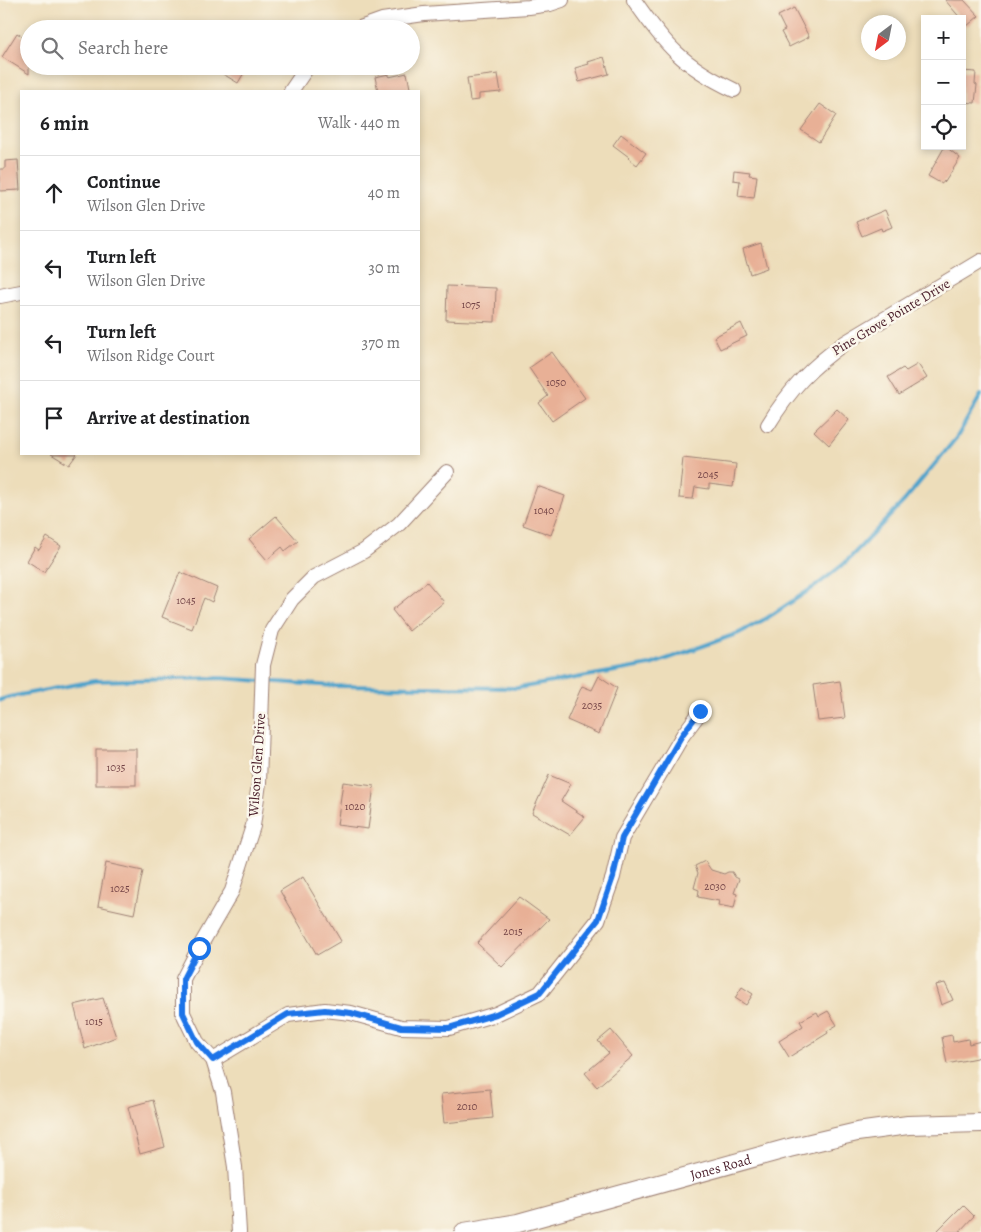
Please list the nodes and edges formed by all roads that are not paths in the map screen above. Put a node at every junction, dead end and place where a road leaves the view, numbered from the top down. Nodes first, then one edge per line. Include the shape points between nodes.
1 (562, 0) edge
2 (634, 0) edge
3 (382, 20) edge
4 (302, 75) edge
5 (292, 90) edge
6 (734, 90) dead end
7 (981, 261) edge
8 (20, 292) edge
9 (0, 296) edge
10 (768, 425) dead end
11 (447, 472) dead end
12 (700, 711) dead end
13 (213, 1060) junction
14 (981, 1123) edge
15 (238, 1232) edge
16 (464, 1232) edge

1 - 3 street via 529,7
2 - 6 street via 676,54 690,66
4 - 5 street
7 - 10 street, Pine Grove Pointe Drive via 825,357 793,388
8 - 9 street
11 - 13 street, Wilson Glen Drive via 399,524 364,551 314,577 292,599 272,630 263,665 259,783 253,826 232,891 183,979 183,1013 197,1042
12 - 13 street via 682,735 622,838 598,920 540,993 496,1014 449,1028 401,1027 351,1013 325,1010 288,1014
13 - 15 street, Wilson Glen Drive via 230,1125
14 - 16 street, Jones Road via 908,1125 857,1132 518,1223

